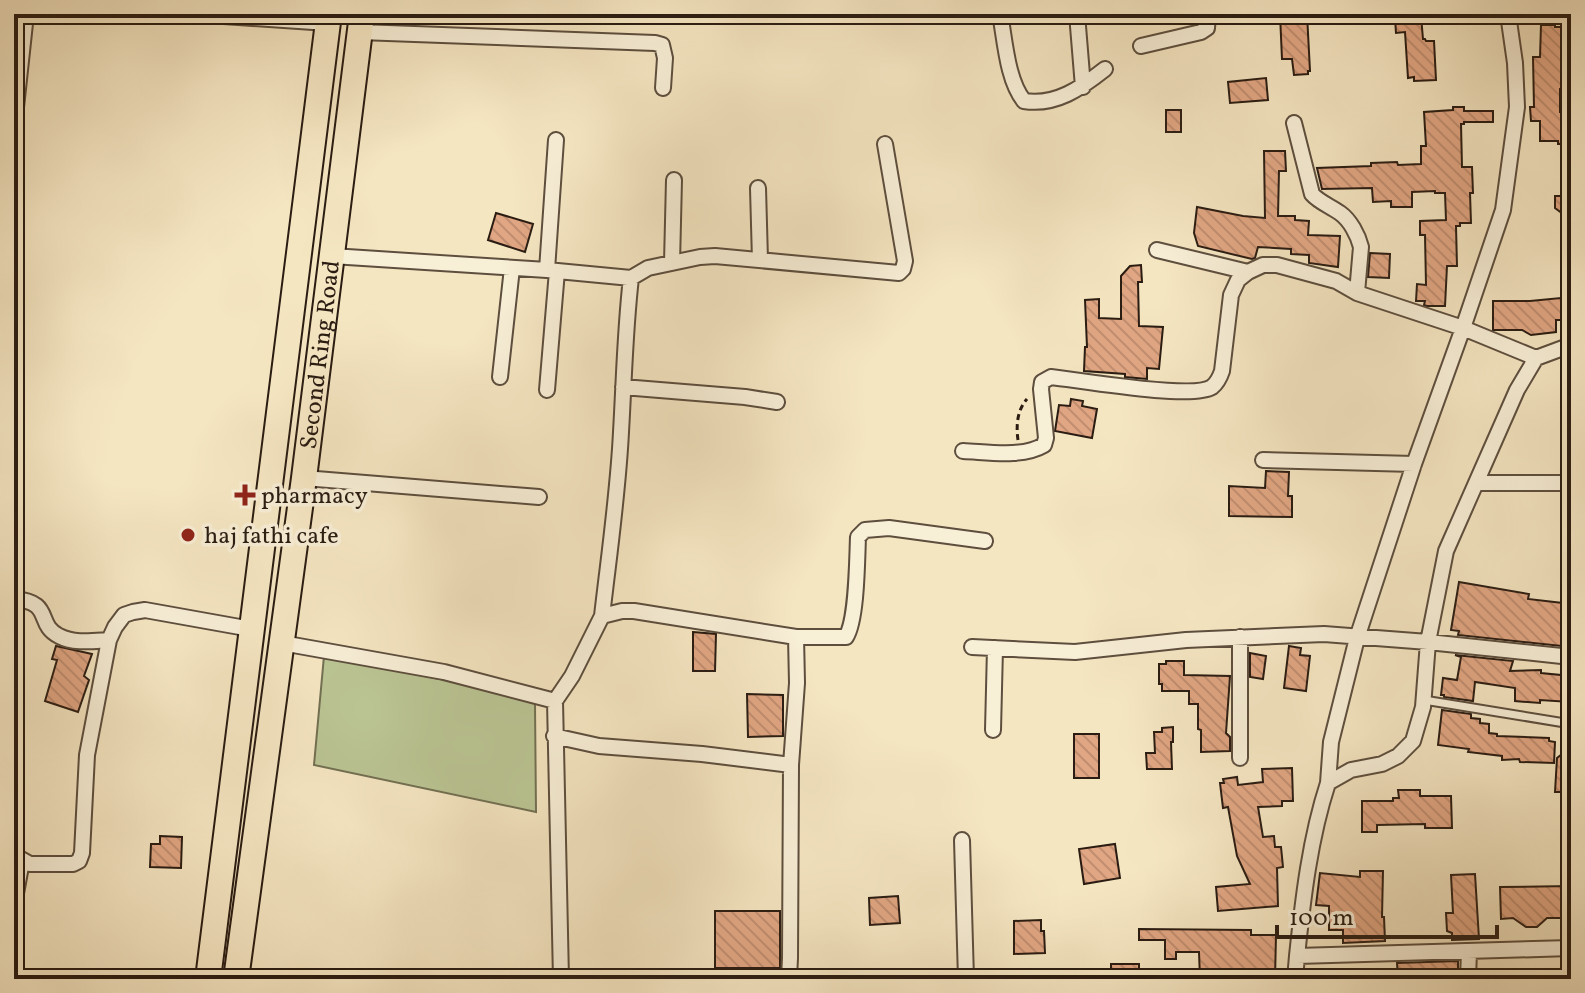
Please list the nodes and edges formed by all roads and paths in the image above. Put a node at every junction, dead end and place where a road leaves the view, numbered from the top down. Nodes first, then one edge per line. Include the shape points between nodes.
1 (26, 14) edge
2 (194, 14) edge
3 (1000, 14) edge
4 (1077, 14) edge
5 (1208, 14) edge
6 (1508, 14) edge
7 (328, 18) edge
8 (361, 23) edge
9 (1141, 46) dead end
10 (1105, 69) dead end
11 (1083, 87) junction
12 (663, 88) dead end
13 (1294, 123) dead end
14 (14, 126) edge
15 (556, 140) dead end
16 (885, 144) dead end
17 (674, 180) dead end
18 (758, 188) dead end
19 (1157, 250) dead end
20 (332, 256) junction
21 (760, 260) junction
22 (672, 263) junction
23 (512, 268) junction
24 (552, 270) junction
25 (1248, 272) junction
26 (631, 278) junction
27 (1357, 293) junction
28 (1463, 328) junction
29 (1571, 345) edge
30 (1536, 358) junction
31 (14, 368) edge
32 (500, 377) dead end
33 (1042, 382) junction
34 (623, 387) junction
35 (547, 390) dead end
36 (14, 399) edge
37 (777, 402) dead end
38 (963, 451) dead end
39 (1019, 452) junction
40 (1263, 460) dead end
41 (1414, 464) junction
42 (304, 478) junction
43 (1477, 483) junction
44 (1571, 483) edge
45 (539, 497) dead end
46 (985, 541) dead end
47 (14, 599) edge
48 (602, 616) junction
49 (251, 629) junction
50 (796, 637) junction
51 (1240, 637) junction
52 (1357, 638) junction
53 (109, 640) junction
54 (1428, 642) junction
55 (282, 643) junction
56 (972, 647) dead end
57 (995, 648) junction
58 (1571, 657) edge
59 (1424, 700) junction
60 (555, 701) junction
61 (1571, 724) edge
62 (993, 730) dead end
63 (554, 736) junction
64 (1240, 758) dead end
65 (791, 765) junction
66 (1328, 783) junction
67 (962, 840) dead end
68 (18, 858) edge
69 (14, 904) edge
70 (1571, 948) edge
71 (1469, 951) junction
72 (1297, 956) junction
73 (208, 979) edge
74 (236, 979) edge
75 (561, 979) edge
76 (789, 979) edge
77 (966, 979) edge
78 (1295, 979) edge
79 (1468, 979) edge

1 - 14 street
2 - 7 street
3 - 11 street via 1017,93 1024,101 1046,101
4 - 11 street
5 - 9 street via 1207,28 1201,32
6 - 28 street via 1517,107 1503,210
7 - 49 highway, Second Ring Road
8 - 12 street via 655,43 662,45 665,58
8 - 20 highway, Second Ring Road
10 - 11 street
13 - 27 street via 1312,194 1341,214 1359,240
15 - 24 street
16 - 21 street via 905,261 899,273
17 - 22 street
18 - 21 street
19 - 25 street
20 - 23 street
20 - 42 highway, Second Ring Road
21 - 22 street via 715,256
22 - 26 street
23 - 24 street
23 - 32 street
24 - 26 street
24 - 35 street
25 - 27 street via 1277,265 1336,281
25 - 33 street via 1231,295 1222,371 1211,388 1160,391 1051,377
26 - 34 street
27 - 28 street
28 - 30 street
28 - 41 street
29 - 30 street
30 - 43 street
31 - 36 street
33 - 39 path via 1022,405 1016,427
33 - 39 street via 1044,445
34 - 37 street
34 - 48 street
38 - 39 street
40 - 41 street
41 - 52 street
42 - 45 street
42 - 55 highway, Second Ring Road
43 - 44 street
43 - 54 street via 1446,551
46 - 50 street via 889,528 865,530 858,537 849,635
47 - 53 street via 34,603 59,636 79,642
48 - 50 street via 634,611
48 - 60 street
49 - 53 street via 145,610 124,615
49 - 73 highway, Second Ring Road
50 - 65 street
51 - 52 street
51 - 57 street via 1075,652
51 - 64 street
52 - 54 street
52 - 66 street via 1331,742
53 - 68 street via 87,755 79,861 45,866
54 - 58 street
54 - 59 street
55 - 60 street via 444,672
55 - 74 highway, Second Ring Road
56 - 57 street
57 - 62 street
59 - 61 lane
59 - 66 street via 1413,741 1398,756
60 - 63 street
63 - 65 street via 599,746
63 - 75 street
65 - 76 street
66 - 72 street
67 - 77 street
68 - 69 street
70 - 71 street
71 - 72 street
71 - 79 street
72 - 78 street

